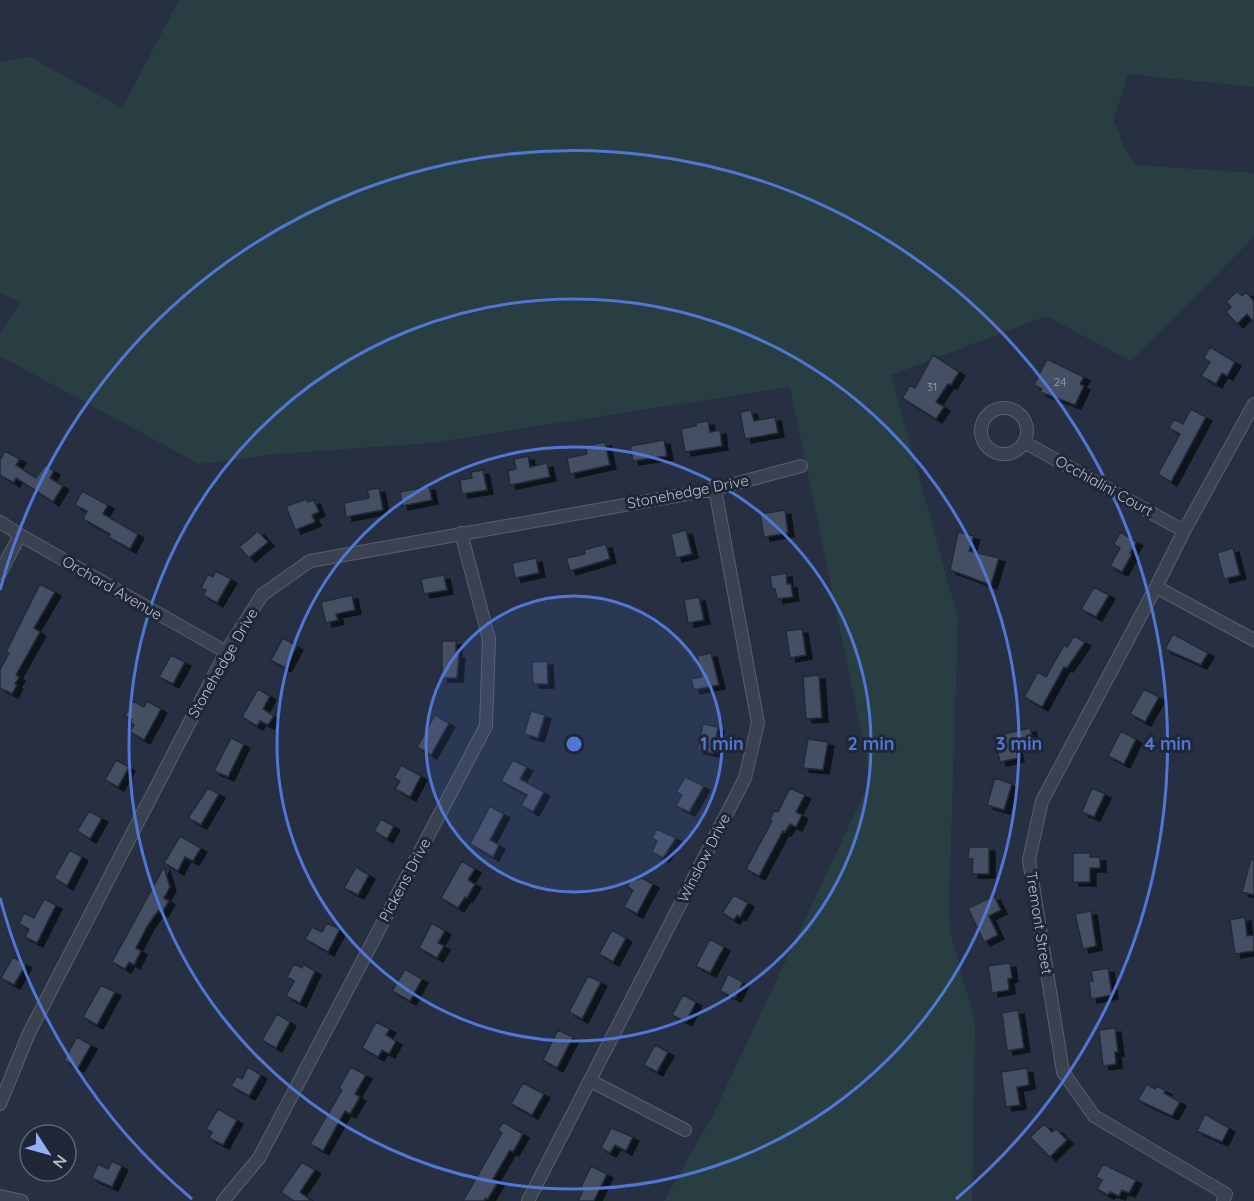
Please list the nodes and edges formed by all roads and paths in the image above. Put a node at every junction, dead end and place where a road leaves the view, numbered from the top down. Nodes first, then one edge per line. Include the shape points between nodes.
1 (1254, 404) edge
2 (1024, 442) dead end
3 (801, 466) dead end
4 (715, 489) junction
5 (0, 522) edge
6 (1184, 531) junction
7 (461, 533) junction
8 (20, 536) junction
9 (0, 573) edge
10 (1156, 587) junction
11 (1254, 640) edge
12 (226, 652) junction
13 (591, 1082) junction
14 (0, 1104) edge
15 (686, 1130) dead end
16 (0, 1196) edge
17 (1224, 1197) edge
18 (22, 1201) edge
19 (223, 1201) edge
20 (528, 1201) edge

1 - 6 street, Tremont Street
2 - 6 street, Occhialini Court
3 - 4 street, Stonehedge Drive
4 - 7 street, Stonehedge Drive
4 - 13 street, Winslow Drive via 758,723 745,778
5 - 8 street, Orchard Avenue
6 - 10 street, Tremont Street
7 - 12 street, Stonehedge Drive via 310,561 262,595
7 - 19 street, Pickens Drive via 489,639 486,726 259,1158
8 - 9 street
8 - 12 street, Orchard Avenue
10 - 11 street
10 - 17 street, Tremont Street via 1042,801 1029,860 1063,1072 1094,1116
12 - 14 street, Stonehedge Drive via 29,1033
13 - 15 street
13 - 20 street, Winslow Drive
16 - 18 street

